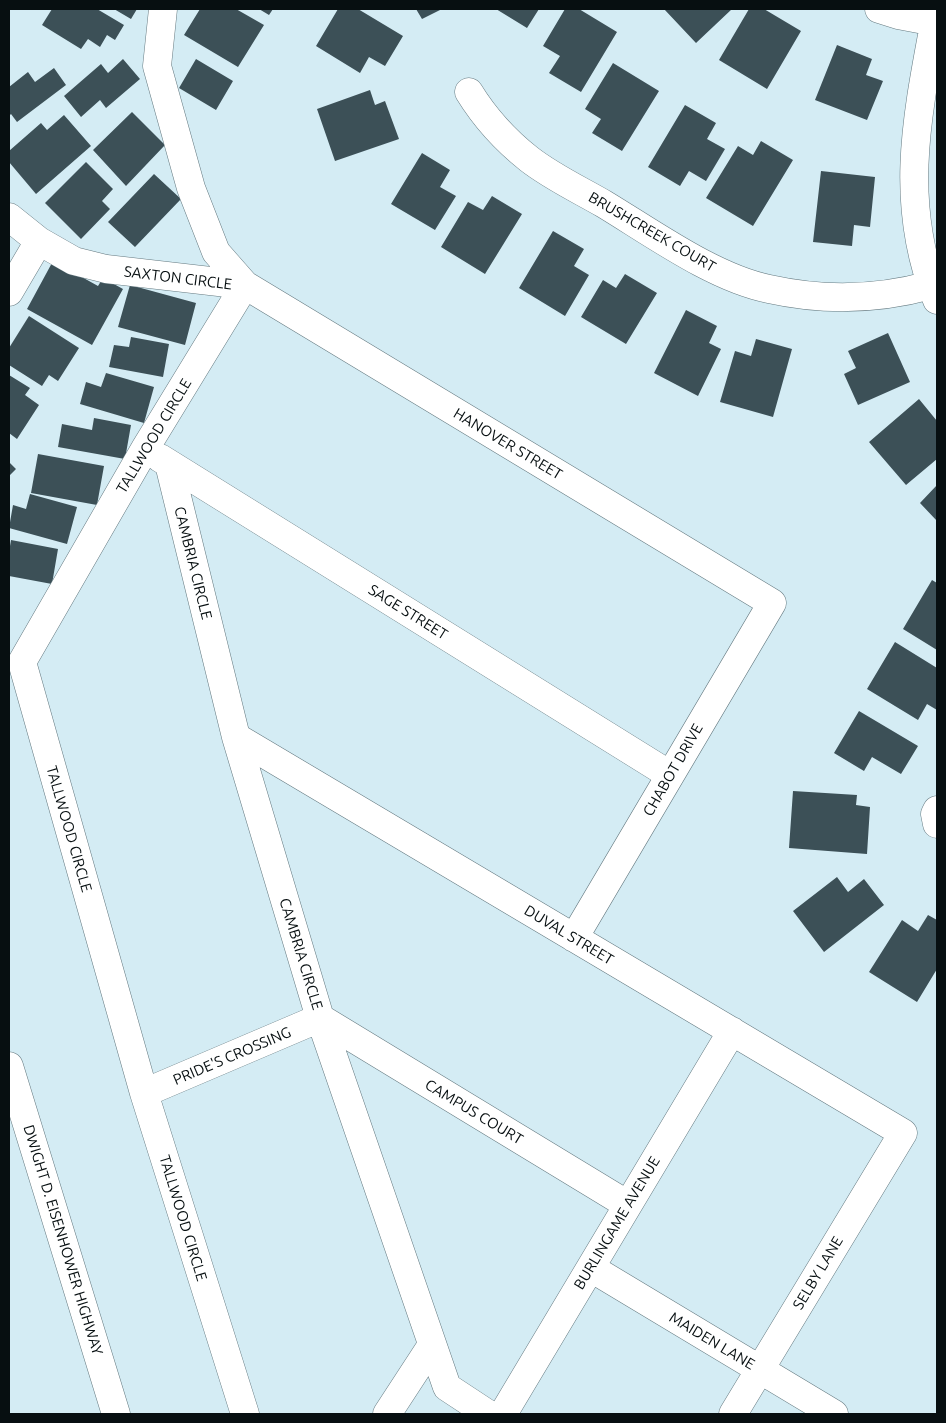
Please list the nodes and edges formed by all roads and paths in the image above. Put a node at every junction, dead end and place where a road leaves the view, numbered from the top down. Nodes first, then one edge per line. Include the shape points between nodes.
1 (163, 9) edge
2 (879, 9) edge
3 (936, 16) edge
4 (468, 92) dead end
5 (9, 217) edge
6 (38, 241) junction
7 (245, 286) junction
8 (9, 292) edge
9 (934, 293) edge
10 (146, 448) junction
11 (168, 464) junction
12 (772, 602) joint
13 (236, 737) junction
14 (670, 775) junction
15 (937, 810) edge
16 (937, 824) edge
17 (574, 938) junction
18 (320, 1018) junction
19 (732, 1031) junction
20 (9, 1066) edge
21 (144, 1093) junction
22 (903, 1133) joint
23 (628, 1205) junction
24 (591, 1268) junction
25 (432, 1345) junction
26 (760, 1370) junction
27 (116, 1414) edge
28 (245, 1414) edge
29 (387, 1414) edge
30 (488, 1414) edge
31 (503, 1414) edge
32 (733, 1414) edge
33 (834, 1414) edge

1 - 7 main road, SAXTON CIRCLE via 157,66 191,188 216,252
2 - 3 main road via 898,15
3 - 9 main road via 916,128 913,184 916,221
4 - 9 main road, BRUSHCREEK COURT via 503,137 531,161 709,267 767,289 807,296 848,298
5 - 6 main road, SAXTON CIRCLE
6 - 7 main road, SAXTON CIRCLE via 74,261 106,269
6 - 8 main road
7 - 10 main road, TALLWOOD CIRCLE
7 - 12 main road, HANOVER STREET
10 - 11 main road, SAGE STREET
10 - 21 main road, TALLWOOD CIRCLE via 22,662
11 - 13 main road, CAMBRIA CIRCLE
11 - 14 main road, SAGE STREET
12 - 14 main road, CHABOT DRIVE
13 - 17 main road, DUVAL STREET
13 - 18 main road, CAMBRIA CIRCLE
14 - 17 main road, CHABOT DRIVE
15 - 16 main road
17 - 19 main road, DUVAL STREET
18 - 21 main road, PRIDE'S CROSSING
18 - 23 main road, CAMPUS COURT
18 - 25 main road, CAMBRIA CIRCLE
19 - 22 main road, DUVAL STREET
19 - 23 main road, BURLINGAME AVENUE
20 - 27 main road, DWIGHT D. EISENHOWER HIGHWAY
21 - 28 main road, TALLWOOD CIRCLE
22 - 26 main road, SELBY LANE
23 - 24 main road, BURLINGAME AVENUE
24 - 26 main road, MAIDEN LANE
24 - 31 main road, BURLINGAME AVENUE
25 - 29 main road
25 - 30 main road, CAMBRIA CIRCLE via 447,1387
26 - 32 main road, SELBY LANE
26 - 33 main road, MAIDEN LANE

